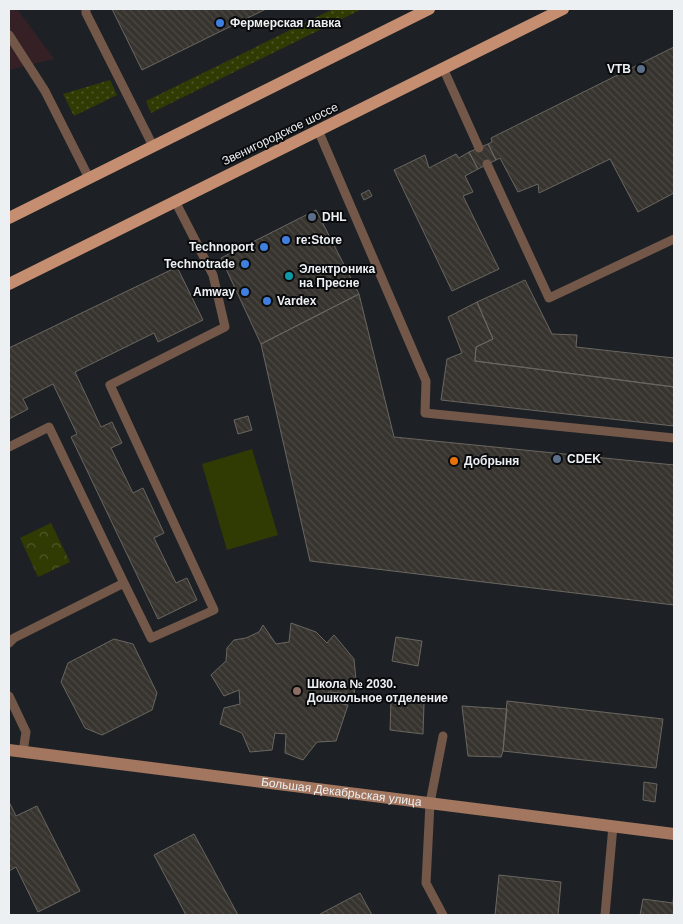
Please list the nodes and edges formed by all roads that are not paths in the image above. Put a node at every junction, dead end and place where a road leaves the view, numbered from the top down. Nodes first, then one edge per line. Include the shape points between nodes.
1 (86, 9) edge
2 (429, 9) edge
3 (563, 9) edge
4 (9, 35) edge
5 (443, 68) junction
6 (318, 130) junction
7 (153, 146) junction
8 (479, 148) dead end
9 (487, 164) dead end
10 (89, 178) junction
11 (175, 202) junction
12 (9, 218) edge
13 (674, 239) edge
14 (9, 284) edge
15 (674, 438) edge
16 (9, 447) edge
17 (124, 583) junction
18 (9, 643) edge
19 (9, 696) edge
20 (443, 736) dead end
21 (9, 750) edge
22 (24, 752) junction
23 (430, 803) junction
24 (613, 826) junction
25 (674, 834) edge
26 (443, 915) edge
27 (605, 915) edge

1 - 7 lane
2 - 7 main road
3 - 5 main road, Звенигородское шоссе
4 - 10 lane via 45,91
5 - 6 main road, Звенигородское шоссе
5 - 8 lane
6 - 11 main road, Звенигородское шоссе
6 - 15 lane via 426,381 425,412
7 - 10 main road
9 - 13 lane via 549,298
10 - 12 main road
11 - 14 main road, Звенигородское шоссе
11 - 17 lane via 212,276 225,327 110,384 214,610 150,638
16 - 17 lane via 49,427
17 - 18 lane
19 - 22 lane via 26,732
20 - 23 lane
21 - 22 street, Большая Декабрьская улица
22 - 23 street, Большая Декабрьская улица
23 - 24 street, Большая Декабрьская улица
23 - 26 lane via 426,883
24 - 25 street, Большая Декабрьская улица
24 - 27 lane

